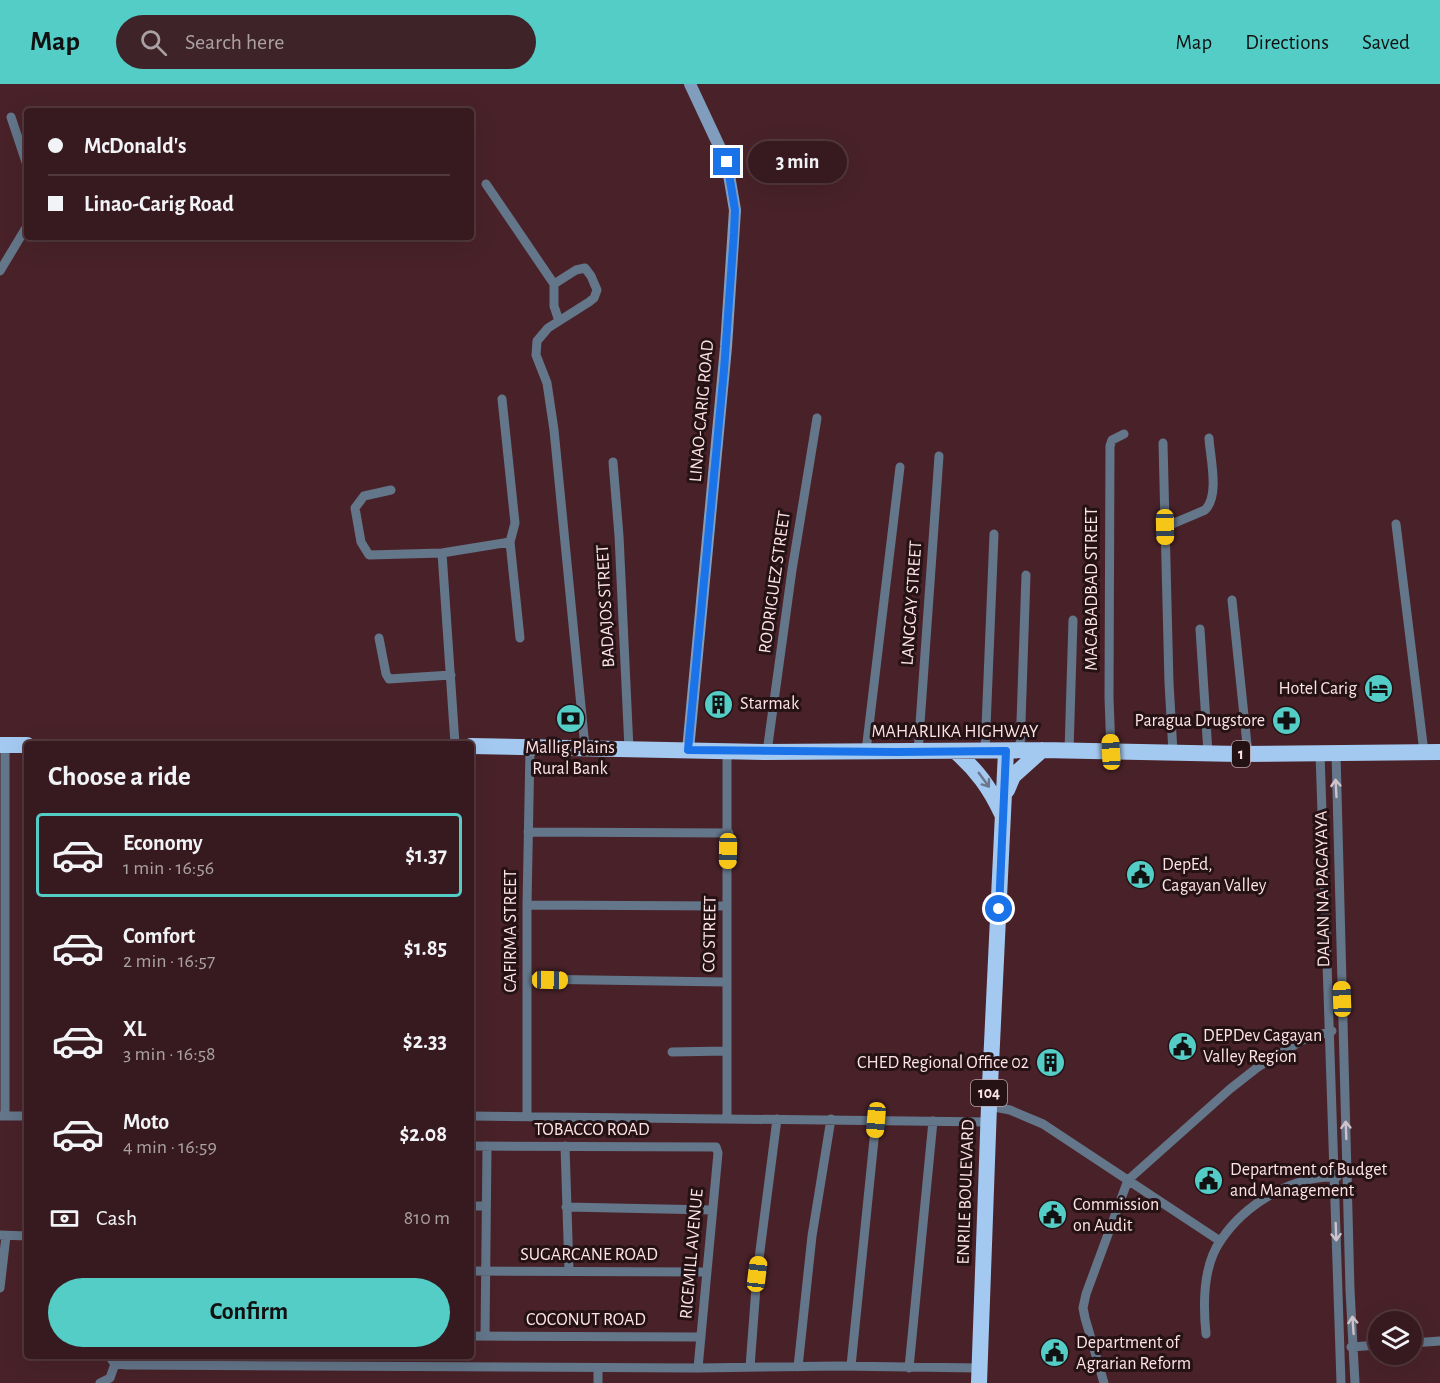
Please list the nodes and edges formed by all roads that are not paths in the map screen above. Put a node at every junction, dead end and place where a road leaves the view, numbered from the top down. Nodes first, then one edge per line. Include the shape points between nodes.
1 (690, 84) edge
2 (11, 117) dead end
3 (24, 156) edge
4 (486, 184) dead end
5 (24, 231) edge
6 (0, 271) edge
7 (554, 284) junction
8 (559, 321) junction
9 (502, 399) dead end
10 (817, 418) dead end
11 (1124, 434) dead end
12 (1209, 438) dead end
13 (1163, 443) dead end
14 (939, 456) dead end
15 (613, 462) dead end
16 (900, 466) dead end
17 (391, 490) dead end
18 (1396, 524) dead end
19 (1165, 527) junction
20 (994, 534) dead end
21 (510, 542) junction
22 (442, 553) junction
23 (1026, 575) dead end
24 (1232, 600) dead end
25 (1072, 621) dead end
26 (1200, 629) dead end
27 (379, 638) dead end
28 (520, 638) dead end
29 (451, 675) junction
30 (456, 741) edge
31 (3, 745) edge
32 (24, 745) edge
33 (474, 746) edge
34 (585, 747) junction
35 (530, 748) junction
36 (629, 749) junction
37 (688, 750) junction
38 (728, 750) junction
39 (1042, 750) junction
40 (866, 751) junction
41 (955, 751) junction
42 (985, 751) junction
43 (1013, 751) junction
44 (1069, 751) junction
45 (767, 752) junction
46 (918, 752) junction
47 (1111, 752) junction
48 (1173, 752) junction
49 (1432, 752) edge
50 (1209, 753) junction
51 (1328, 753) junction
52 (1248, 754) junction
53 (1004, 810) junction
54 (528, 832) junction
55 (729, 833) junction
56 (527, 906) junction
57 (727, 906) junction
58 (528, 979) junction
59 (726, 982) junction
60 (1328, 1031) junction
61 (1343, 1031) junction
62 (726, 1051) junction
63 (672, 1052) dead end
64 (989, 1114) junction
65 (527, 1115) junction
66 (2, 1116) edge
67 (24, 1116) edge
68 (474, 1116) edge
69 (727, 1118) junction
70 (777, 1119) junction
71 (831, 1119) junction
72 (876, 1120) junction
73 (933, 1121) junction
74 (474, 1146) edge
75 (487, 1146) junction
76 (565, 1146) junction
77 (712, 1146) joint
78 (1334, 1177) junction
79 (1347, 1179) junction
80 (1128, 1180) junction
81 (474, 1206) edge
82 (486, 1206) junction
83 (566, 1207) junction
84 (712, 1210) junction
85 (3, 1235) edge
86 (24, 1236) edge
87 (1220, 1241) junction
88 (474, 1271) edge
89 (485, 1271) junction
90 (569, 1271) junction
91 (706, 1272) junction
92 (0, 1288) edge
93 (1206, 1334) dead end
94 (474, 1336) edge
95 (485, 1336) junction
96 (700, 1337) junction
97 (1440, 1341) edge
98 (1422, 1342) edge
99 (1368, 1345) edge
100 (1354, 1346) junction
101 (1341, 1347) junction
102 (112, 1360) edge
103 (851, 1366) junction
104 (750, 1367) junction
105 (798, 1367) junction
106 (598, 1368) junction
107 (698, 1368) junction
108 (909, 1368) junction
109 (979, 1376) edge
110 (100, 1383) edge
111 (598, 1383) edge
112 (1104, 1383) edge
113 (1341, 1383) edge
114 (1355, 1383) edge

1 - 37 main road, LINAO-CARIG ROAD via 727,162 735,210
2 - 3 street
4 - 7 street
5 - 6 street
7 - 8 street
7 - 8 street via 585,268 597,290 594,298
8 - 34 street via 541,335 535,352 546,379 551,410
9 - 21 street via 515,523
10 - 45 street, RODRIGUEZ STREET
11 - 47 street, MACABADBAD STREET via 1112,440 1109,467
12 - 19 street via 1213,489 1210,505
13 - 19 street
14 - 46 street, LANGCAY STREET
15 - 36 street, BADAJOS STREET
16 - 40 street
17 - 22 street via 364,496 355,508 365,552 374,556
18 - 49 street
19 - 48 street
20 - 42 street
21 - 22 street
21 - 28 street
22 - 29 street
23 - 43 street
24 - 52 street
25 - 44 street
26 - 50 street
27 - 29 street via 388,679
29 - 30 street
31 - 32 highway
31 - 66 street
33 - 35 highway, MAHARLIKA HIGHWAY / 1
34 - 35 highway, MAHARLIKA HIGHWAY / 1
34 - 36 highway, MAHARLIKA HIGHWAY / 1
35 - 54 street, CAFIRMA STREET
36 - 37 highway, MAHARLIKA HIGHWAY / 1
37 - 38 highway, MAHARLIKA HIGHWAY / 1
38 - 45 highway, MAHARLIKA HIGHWAY / 1
38 - 55 street, CO STREET
39 - 43 highway, MAHARLIKA HIGHWAY / 1
39 - 44 highway, MAHARLIKA HIGHWAY / 1
39 - 53 highway via 1013,776
40 - 45 highway, MAHARLIKA HIGHWAY / 1
40 - 46 highway, MAHARLIKA HIGHWAY / 1
41 - 42 highway, MAHARLIKA HIGHWAY / 1
41 - 46 highway, MAHARLIKA HIGHWAY / 1
41 -> 53 highway via 980,774
42 - 43 highway, MAHARLIKA HIGHWAY / 1
43 - 53 highway, ENRILE BOULEVARD / 104
44 - 47 highway, MAHARLIKA HIGHWAY / 1
47 - 48 highway, MAHARLIKA HIGHWAY / 1
48 - 50 highway, MAHARLIKA HIGHWAY / 1
49 - 51 highway, MAHARLIKA HIGHWAY / 1
50 - 52 highway, MAHARLIKA HIGHWAY / 1
51 - 52 highway, MAHARLIKA HIGHWAY / 1
51 - 60 street, DALAN NA PAGAYAYA
61 -> 51 street, DALAN NA PAGAYAYA
53 - 64 highway, ENRILE BOULEVARD / 104
54 - 55 street
54 - 56 street, CAFIRMA STREET
55 - 57 street, CO STREET
56 - 57 street
56 - 58 street, CAFIRMA STREET
57 - 59 street, CO STREET
58 - 59 street
58 - 65 street, CAFIRMA STREET
59 - 62 street, CO STREET
60 - 61 street
60 - 78 street, DALAN NA PAGAYAYA
60 - 80 street via 1303,1040 1258,1067
79 -> 61 street, DALAN NA PAGAYAYA
62 - 63 street
62 - 69 street, CO STREET
64 - 73 street
64 - 80 street via 1010,1110 1043,1124
64 - 109 highway, ENRILE BOULEVARD / 104
65 - 68 street
65 - 69 street
66 - 67 street
69 - 70 street
70 - 71 street
70 - 104 street via 757,1274
71 - 72 street
71 - 105 street via 812,1236
72 - 73 street
72 - 103 street
73 - 108 street
74 - 75 street, TOBACCO ROAD
75 - 76 street, TOBACCO ROAD
75 - 82 street
76 - 77 street, TOBACCO ROAD
76 - 83 street
77 - 84 street, RICEMILL AVENUE via 718,1153
78 - 79 street
78 - 87 street via 1278,1190
78 -> 101 street, DALAN NA PAGAYAYA
100 -> 79 street, DALAN NA PAGAYAYA
80 - 87 street
80 - 112 street via 1083,1308
81 - 82 street
82 - 89 street
83 - 84 street
83 - 90 street
84 - 91 street, RICEMILL AVENUE
85 - 86 street
85 - 92 street
87 - 93 street via 1204,1292
88 - 89 street, SUGARCANE ROAD
89 - 90 street, SUGARCANE ROAD
89 - 95 street
90 - 91 street, SUGARCANE ROAD
91 - 96 street, RICEMILL AVENUE
94 - 95 street, COCONUT ROAD
95 - 96 street, COCONUT ROAD
96 - 107 street, RICEMILL AVENUE
97 - 98 street
99 - 100 street
100 - 101 street
100 - 114 street, DALAN NA PAGAYAYA
101 - 113 street, DALAN NA PAGAYAYA
102 - 106 street
102 - 110 street via 110,1378
103 - 105 street
103 - 108 street
104 - 105 street
104 - 107 street
106 - 107 street
106 - 111 street
108 - 109 street

